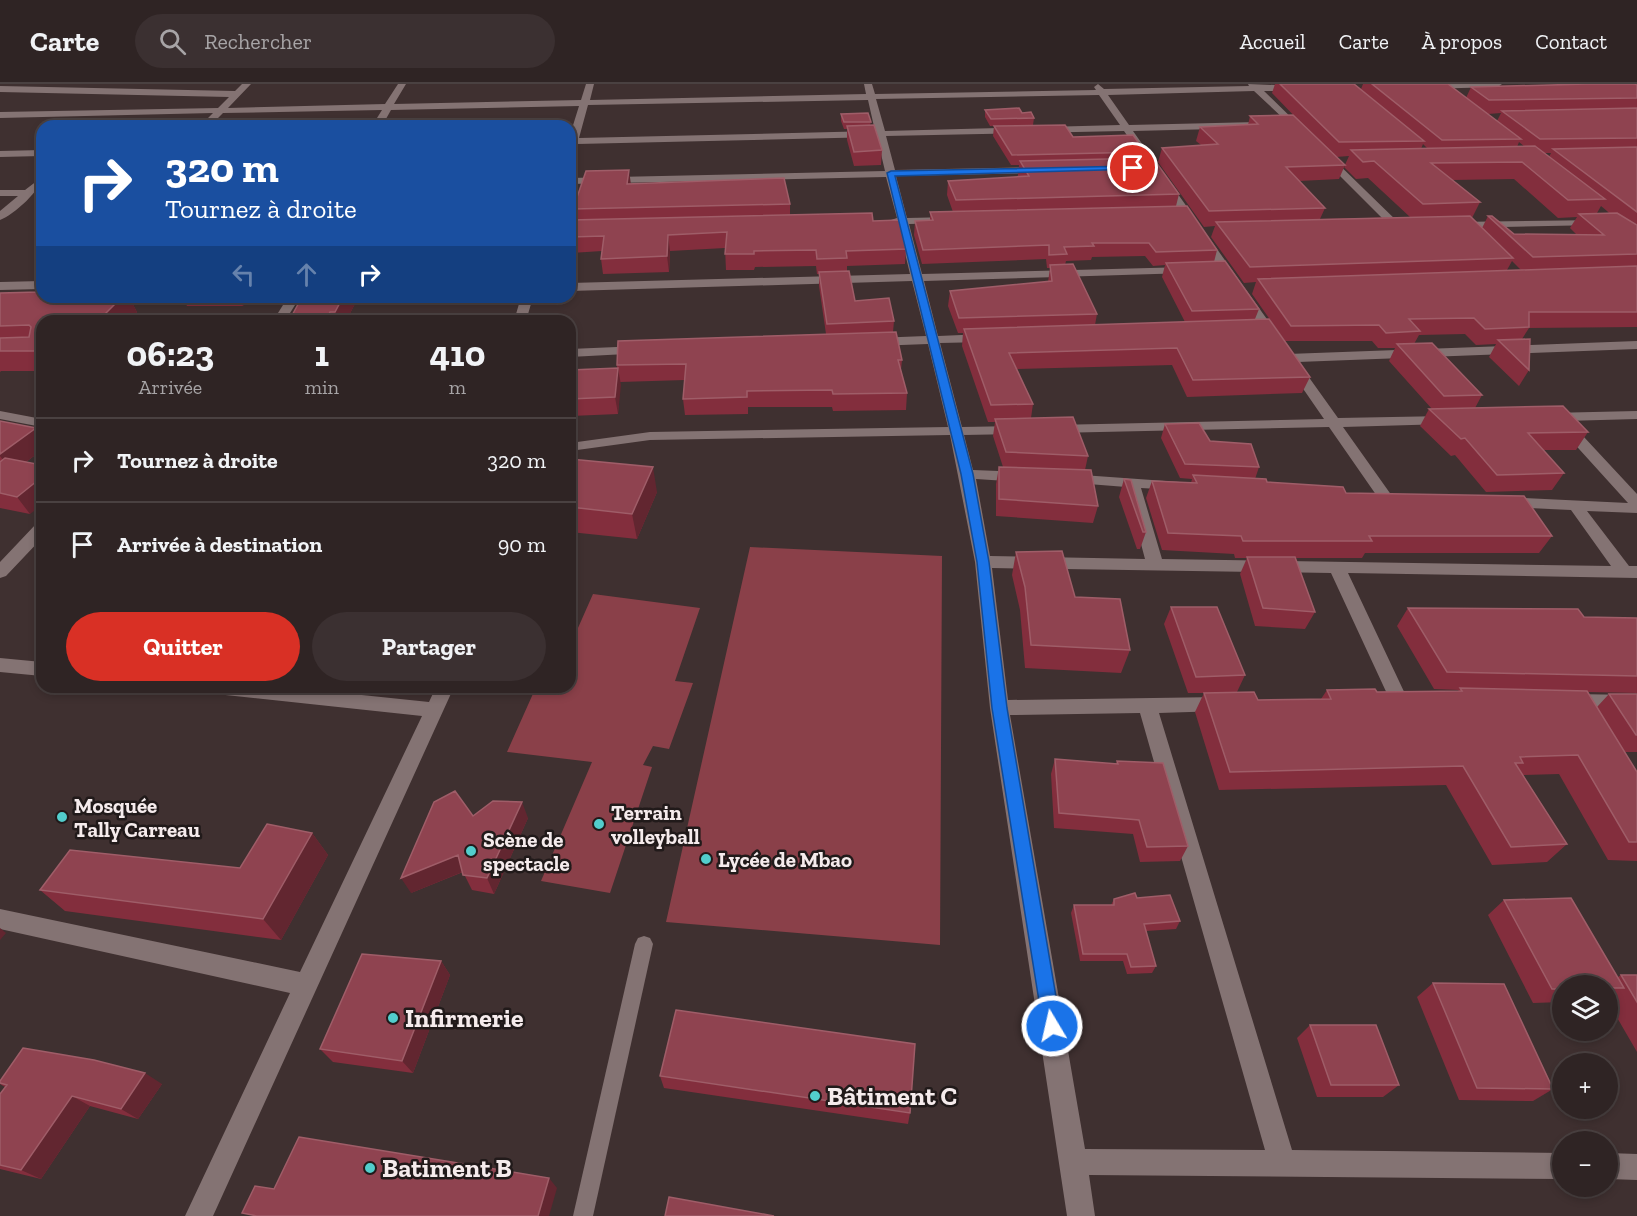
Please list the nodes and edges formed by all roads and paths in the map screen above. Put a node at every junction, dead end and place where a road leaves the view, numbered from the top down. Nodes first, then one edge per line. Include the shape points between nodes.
1 (89, 84) edge
2 (246, 84) edge
3 (402, 84) edge
4 (590, 84) edge
5 (868, 84) edge
6 (1498, 84) edge
7 (1436, 85) edge
8 (1414, 86) edge
9 (1254, 87) edge
10 (1100, 88) edge
11 (1312, 88) edge
12 (0, 89) edge
13 (76, 92) junction
14 (237, 94) junction
15 (872, 97) junction
16 (1454, 99) edge
17 (584, 103) junction
18 (388, 107) junction
19 (220, 111) junction
20 (120, 113) junction
21 (39, 114) junction
22 (0, 115) edge
23 (20, 115) junction
24 (112, 120) edge
25 (211, 120) edge
26 (380, 120) edge
27 (1269, 124) edge
28 (1280, 124) edge
29 (1292, 124) junction
30 (7, 125) dead end
31 (576, 128) edge
32 (1127, 128) junction
33 (881, 133) junction
34 (576, 141) edge
35 (36, 153) edge
36 (0, 154) edge
37 (1331, 162) junction
38 (1343, 162) edge
39 (1052, 170) edge
40 (891, 173) junction
41 (576, 181) edge
42 (36, 186) edge
43 (36, 192) edge
44 (0, 193) edge
45 (28, 193) junction
46 (1593, 208) edge
47 (0, 217) edge
48 (962, 219) edge
49 (903, 221) junction
50 (879, 222) edge
51 (1442, 225) edge
52 (1465, 225) junction
53 (1396, 226) edge
54 (1480, 240) edge
55 (1214, 269) junction
56 (917, 277) junction
57 (36, 285) edge
58 (0, 286) edge
59 (576, 287) edge
60 (993, 338) edge
61 (933, 340) junction
62 (863, 342) edge
63 (1637, 345) edge
64 (652, 350) edge
65 (576, 353) edge
66 (1288, 357) junction
67 (0, 415) edge
68 (1637, 415) edge
69 (1533, 417) edge
70 (1557, 417) junction
71 (1463, 419) edge
72 (36, 422) edge
73 (1334, 423) junction
74 (957, 432) junction
75 (576, 446) edge
76 (967, 474) junction
77 (1132, 482) junction
78 (1190, 485) edge
79 (1362, 494) edge
80 (1492, 501) edge
81 (1637, 502) edge
82 (1575, 505) junction
83 (1637, 508) edge
84 (36, 534) edge
85 (983, 562) junction
86 (1155, 565) junction
87 (1337, 567) junction
88 (0, 572) edge
89 (1630, 572) edge
90 (0, 665) edge
91 (36, 668) edge
92 (273, 693) edge
93 (442, 693) edge
94 (1398, 698) junction
95 (1421, 698) edge
96 (1374, 699) edge
97 (1552, 701) edge
98 (1575, 701) junction
99 (1637, 702) edge
100 (1243, 703) edge
101 (1148, 706) junction
102 (999, 708) junction
103 (435, 710) junction
104 (1587, 721) edge
105 (0, 919) edge
106 (644, 944) dead end
107 (306, 985) junction
108 (1074, 1162) junction
109 (1282, 1162) junction
110 (1552, 1166) edge
111 (1618, 1166) edge
112 (1637, 1167) edge
113 (199, 1216) edge
114 (583, 1216) edge
115 (1081, 1216) edge

1 - 13 street
2 - 14 street
3 - 18 street
4 - 17 street
5 - 15 street
6 - 7 street
7 - 8 street
7 - 16 street
9 - 10 street
9 - 11 street
9 - 29 street
10 - 15 street
10 - 32 street
12 - 13 street
13 - 14 street
13 - 21 street
14 - 19 street
15 - 17 street
15 - 33 street
17 - 18 street
17 - 31 street
18 - 19 street
18 - 26 street
19 - 20 street
19 - 25 street
20 - 21 street
20 - 24 street
21 - 23 street
22 - 23 street
23 - 30 street
27 - 32 street
28 - 29 street
29 - 37 street
32 - 33 street
32 - 55 street via 1181,214 1206,231
33 - 34 street
33 - 40 street
35 - 36 street
37 - 38 street
37 - 53 street
39 - 40 street
40 - 41 street
40 - 49 street
42 - 45 street
43 - 45 street
44 - 45 street
45 - 47 street
46 - 52 street via 1612,222
48 - 49 street
49 - 50 street
49 - 56 street
51 - 52 street
52 - 54 street
55 - 56 street
55 - 66 street via 1246,289 1262,329
56 - 59 street
56 - 61 street
57 - 58 street
60 - 61 street
61 - 62 street
61 - 74 street
63 - 66 street
64 - 65 street
66 - 73 street
67 - 72 street
68 - 70 street
69 - 70 street
70 - 81 street
71 - 73 street
73 - 74 street
73 - 79 street via 1390,496
74 - 75 street via 650,436
74 - 76 street
76 - 77 street
76 - 85 street
77 - 78 street
77 - 86 street
80 - 82 street
82 - 83 street
82 - 89 street
84 - 88 street
85 - 86 street
85 - 102 street
86 - 87 street
87 - 89 street
87 - 94 street
90 - 91 street
92 - 103 street
93 - 103 street
94 - 95 street
94 - 96 street
97 - 98 street
98 - 99 street
98 - 104 street
100 - 101 street
101 - 102 street
101 - 109 street
102 - 108 street
103 - 107 street
105 - 107 street
106 - 114 lane
107 - 113 street
108 - 109 street
108 - 115 street
109 - 110 street
111 - 112 street

